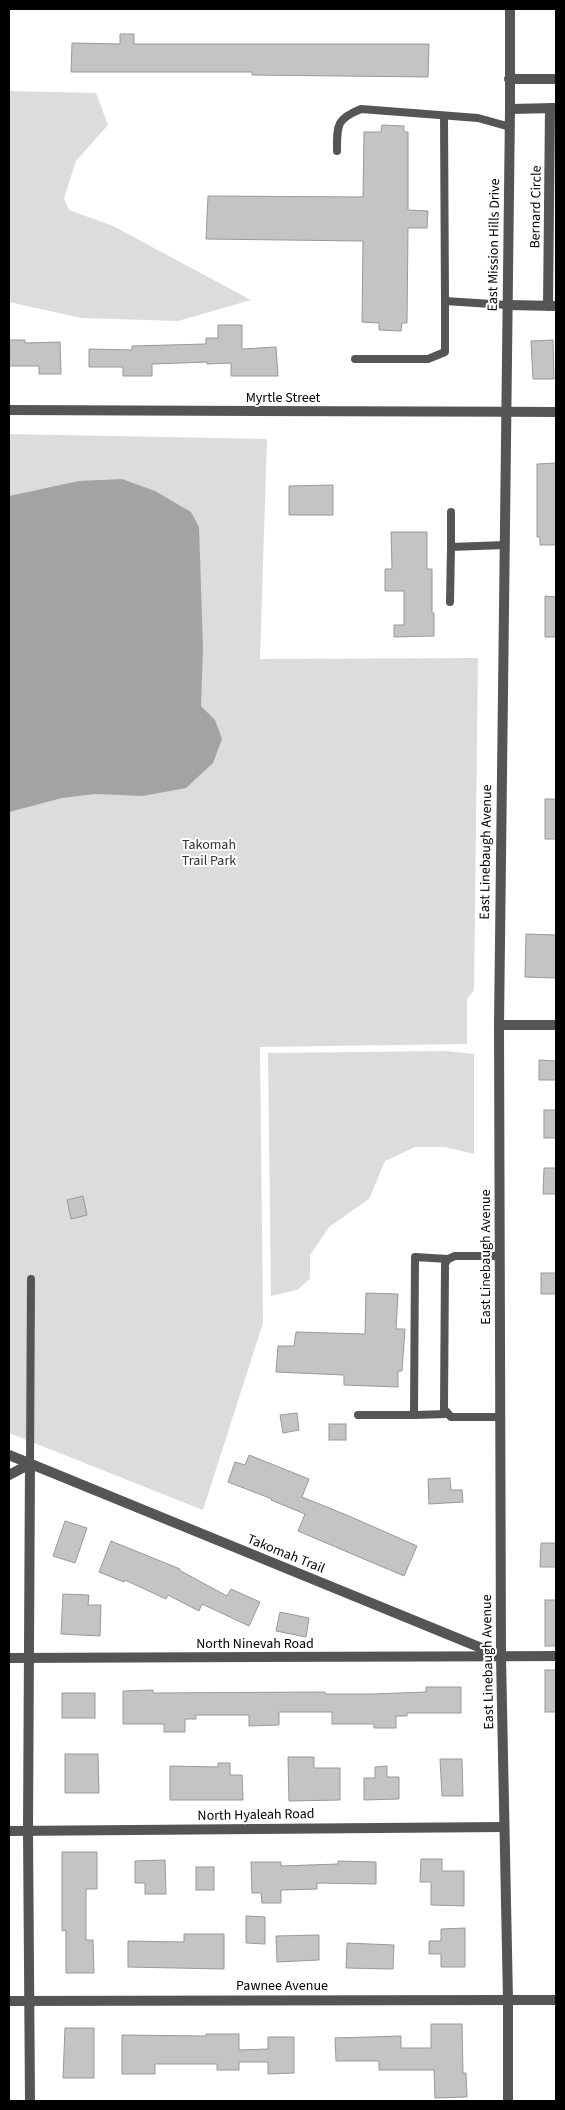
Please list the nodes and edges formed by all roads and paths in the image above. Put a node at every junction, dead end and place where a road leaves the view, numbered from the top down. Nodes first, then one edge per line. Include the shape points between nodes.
1 (510, 9) edge
2 (509, 79) junction
3 (556, 79) edge
4 (553, 108) edge
5 (510, 109) junction
6 (444, 116) junction
7 (510, 127) junction
8 (338, 151) dead end
9 (445, 301) junction
10 (507, 305) junction
11 (552, 306) edge
12 (354, 359) dead end
13 (9, 410) edge
14 (507, 412) junction
15 (556, 412) edge
16 (451, 512) dead end
17 (504, 545) junction
18 (451, 546) junction
19 (450, 602) dead end
20 (499, 1025) junction
21 (556, 1025) edge
22 (500, 1256) junction
23 (448, 1259) junction
24 (30, 1279) dead end
25 (447, 1414) junction
26 (358, 1415) dead end
27 (414, 1415) junction
28 (500, 1417) junction
29 (9, 1455) edge
30 (30, 1464) junction
31 (9, 1475) edge
32 (556, 1656) edge
33 (502, 1657) junction
34 (9, 1658) edge
35 (29, 1658) junction
36 (504, 1827) junction
37 (9, 1831) edge
38 (28, 1831) junction
39 (508, 2000) junction
40 (556, 2000) edge
41 (9, 2001) edge
42 (30, 2001) junction
43 (30, 2101) edge
44 (508, 2101) edge

1 - 2 street, East Mission Hills Drive
2 - 3 street
2 - 5 street, East Mission Hills Drive
4 - 5 street, Bernard Circle
4 - 11 street, Bernard Circle
5 - 7 street, East Mission Hills Drive
6 - 7 lane via 478,118
6 - 8 lane via 361,109 346,115 337,128
6 - 9 lane
7 - 10 street, East Mission Hills Drive
9 - 10 lane
9 - 12 lane via 445,352 428,359
10 - 11 street, Bernard Circle
10 - 14 street, East Mission Hills Drive
13 - 14 street, Myrtle Street
14 - 15 street, Myrtle Street
14 - 17 street, East Linebaugh Avenue
16 - 18 lane
17 - 18 lane
17 - 20 street, East Linebaugh Avenue
18 - 19 lane
20 - 21 street
20 - 22 street, East Linebaugh Avenue
22 - 23 lane via 454,1256
22 - 28 street, East Linebaugh Avenue
23 - 25 lane via 445,1264 444,1408
23 - 27 lane via 415,1257
24 - 30 lane
25 - 27 lane
25 - 28 lane via 451,1417
26 - 27 lane
28 - 33 street, East Linebaugh Avenue
29 - 30 street, Takomah Trail
30 - 31 street
30 - 33 street, Takomah Trail
30 - 35 street
32 - 33 street, Takomah Trail
33 - 35 street, North Ninevah Road
33 - 36 street, East Linebaugh Avenue
34 - 35 street, North Ninevah Road
35 - 38 street
36 - 38 street, North Hyaleah Road
36 - 39 street, East Linebaugh Avenue
37 - 38 street, North Hyaleah Road
38 - 42 street
39 - 40 street, Pawnee Avenue
39 - 42 street, Pawnee Avenue
39 - 44 street, East Linebaugh Avenue
41 - 42 street, Pawnee Avenue
42 - 43 street

